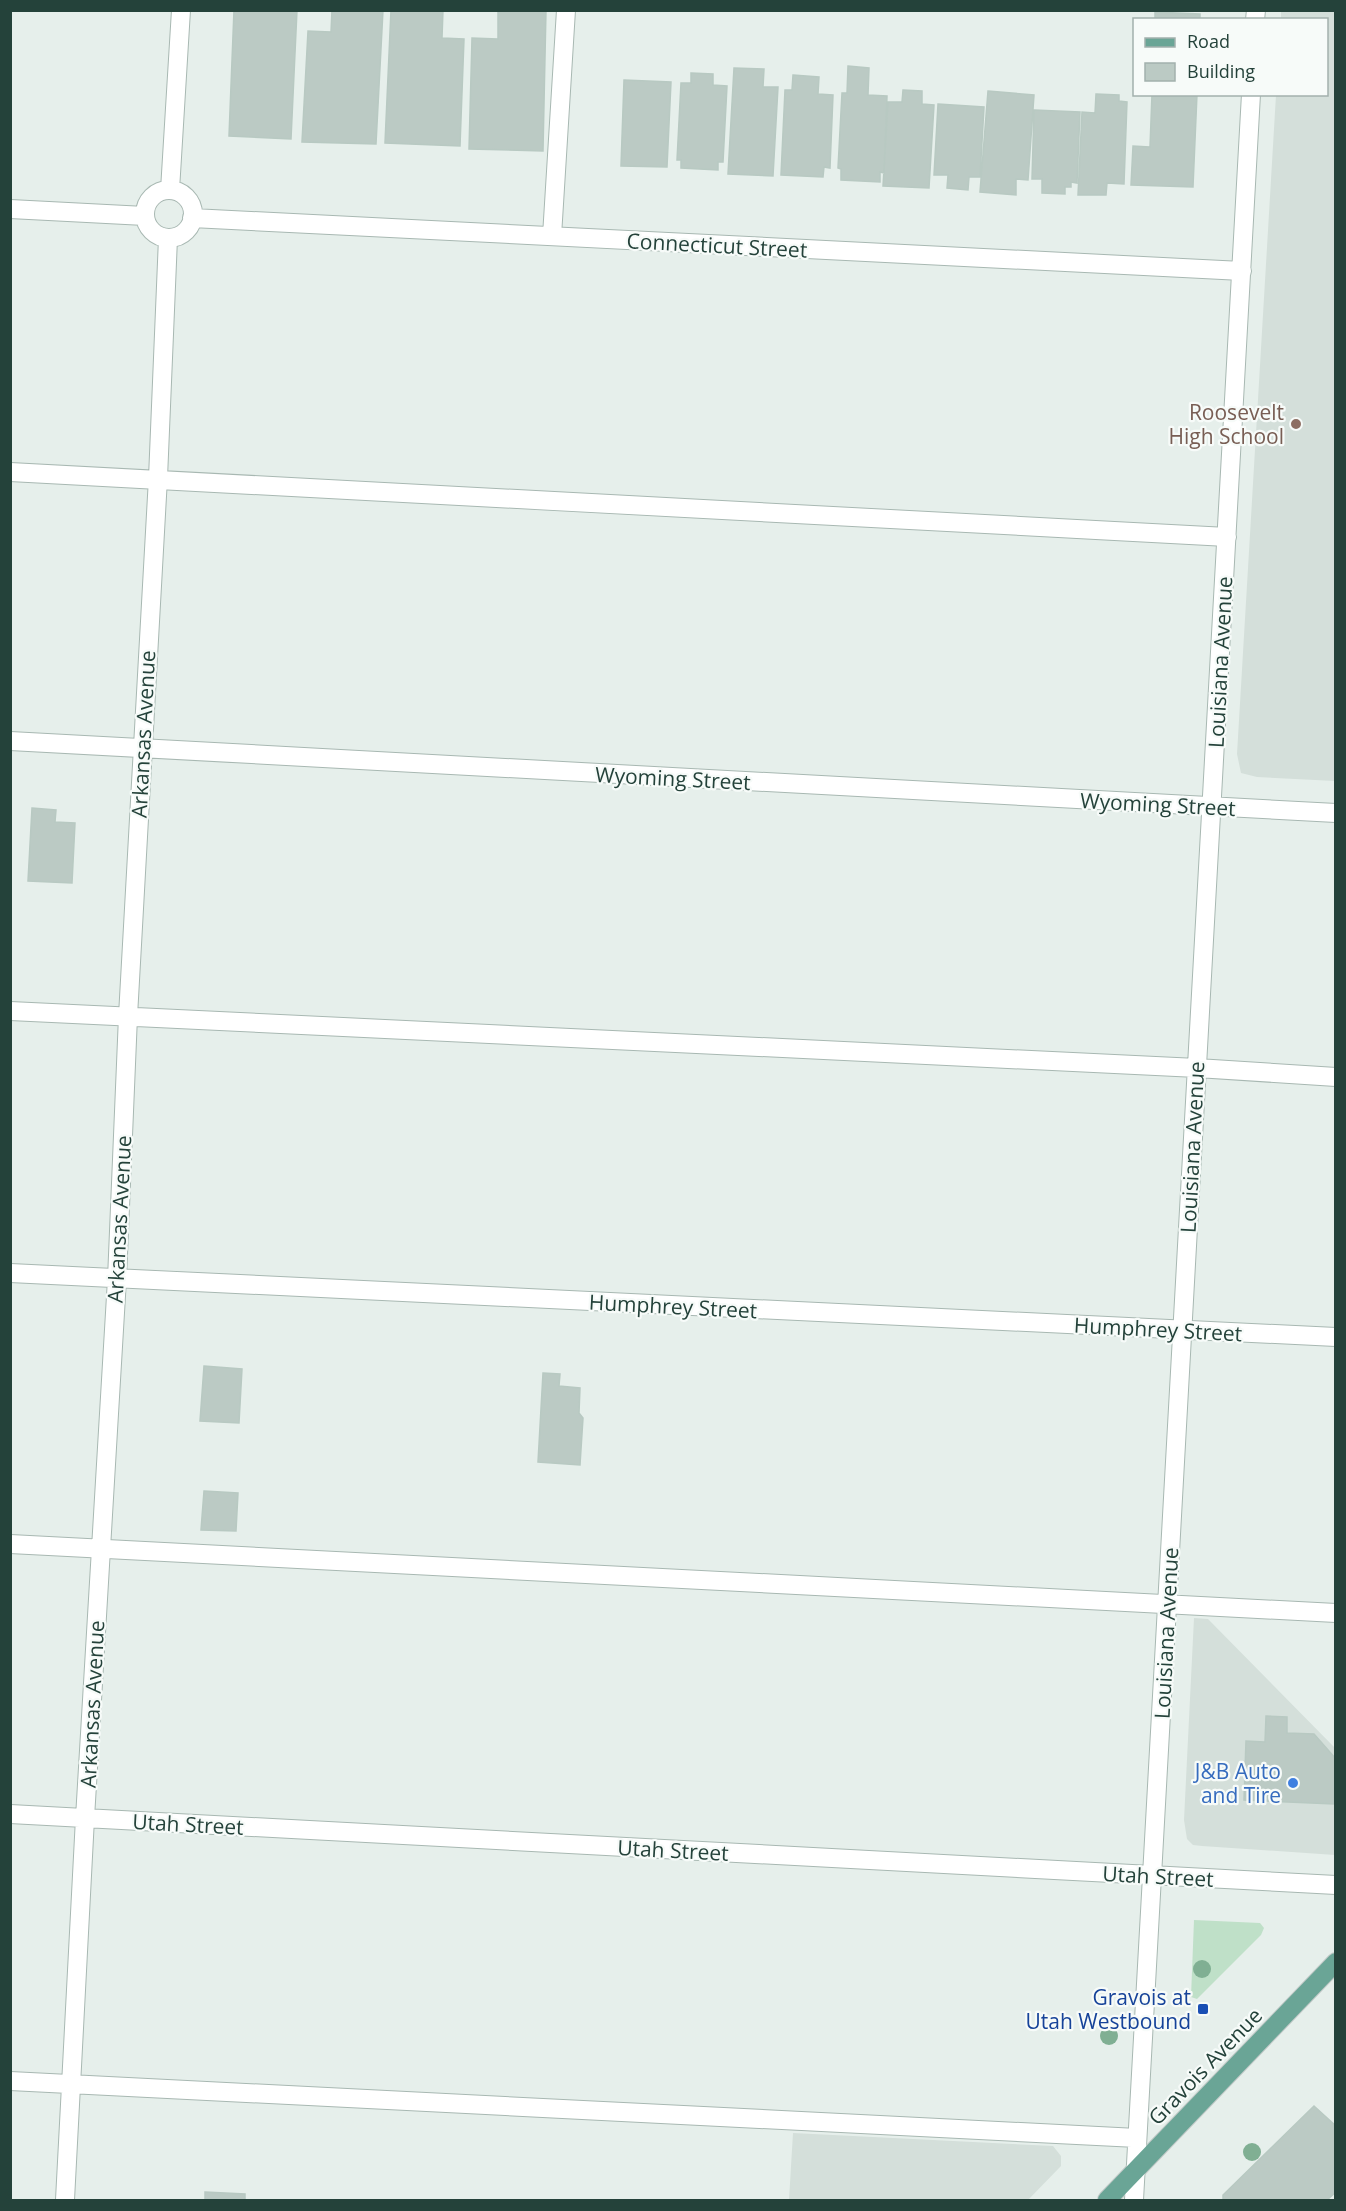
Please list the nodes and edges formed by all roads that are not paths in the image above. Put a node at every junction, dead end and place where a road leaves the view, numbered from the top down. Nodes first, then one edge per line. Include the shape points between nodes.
1 (181, 10) edge
2 (566, 10) edge
3 (1251, 96) edge
4 (170, 190) junction
5 (10, 209) edge
6 (146, 216) junction
7 (192, 218) junction
8 (552, 236) junction
9 (168, 238) junction
10 (1242, 271) junction
11 (10, 471) edge
12 (158, 478) junction
13 (1227, 537) junction
14 (10, 741) edge
15 (142, 749) junction
16 (1211, 807) junction
17 (1335, 813) edge
18 (10, 1011) edge
19 (128, 1016) junction
20 (1197, 1068) junction
21 (1335, 1077) edge
22 (10, 1273) edge
23 (117, 1278) junction
24 (1182, 1331) junction
25 (1335, 1337) edge
26 (10, 1544) edge
27 (101, 1549) junction
28 (1167, 1604) junction
29 (1335, 1613) edge
30 (10, 1814) edge
31 (85, 1818) junction
32 (1152, 1877) junction
33 (1335, 1885) edge
34 (1335, 1962) edge
35 (10, 2081) edge
36 (71, 2083) junction
37 (1137, 2138) junction
38 (1136, 2169) junction
39 (65, 2200) edge
40 (1107, 2200) edge
41 (1134, 2200) edge

1 - 4 street
2 - 8 street
3 - 10 street, Louisiana Avenue
4 - 6 street via 150,199
4 - 7 street via 189,201
5 - 6 street
6 - 9 street via 150,229
7 - 8 street, Connecticut Street
7 - 9 street via 186,230
8 - 10 street, Connecticut Street
9 - 12 street, Arkansas Avenue
10 - 13 street, Louisiana Avenue
11 - 12 street
12 - 13 street
12 - 15 street, Arkansas Avenue
13 - 16 street, Louisiana Avenue
14 - 15 street, Wyoming Street
15 - 16 street, Wyoming Street
15 - 19 street, Arkansas Avenue
16 - 17 street, Wyoming Street
16 - 20 street, Louisiana Avenue
18 - 19 street
19 - 20 street
19 - 23 street, Arkansas Avenue
20 - 21 street
20 - 24 street, Louisiana Avenue
22 - 23 street, Humphrey Street
23 - 24 street, Humphrey Street
23 - 27 street, Arkansas Avenue
24 - 25 street, Humphrey Street
24 - 28 street, Louisiana Avenue
26 - 27 street
27 - 28 street
27 - 31 street, Arkansas Avenue
28 - 29 street
28 - 32 street, Louisiana Avenue
30 - 31 street, Utah Street
31 - 32 street, Utah Street
31 - 36 street, Arkansas Avenue
32 - 33 street, Utah Street
32 - 37 street, Louisiana Avenue
34 - 38 main road, Gravois Avenue
35 - 36 street
36 - 37 street
36 - 39 street, Arkansas Avenue
37 - 38 street, Louisiana Avenue
38 - 40 main road, Gravois Avenue
38 - 41 street, Louisiana Avenue

